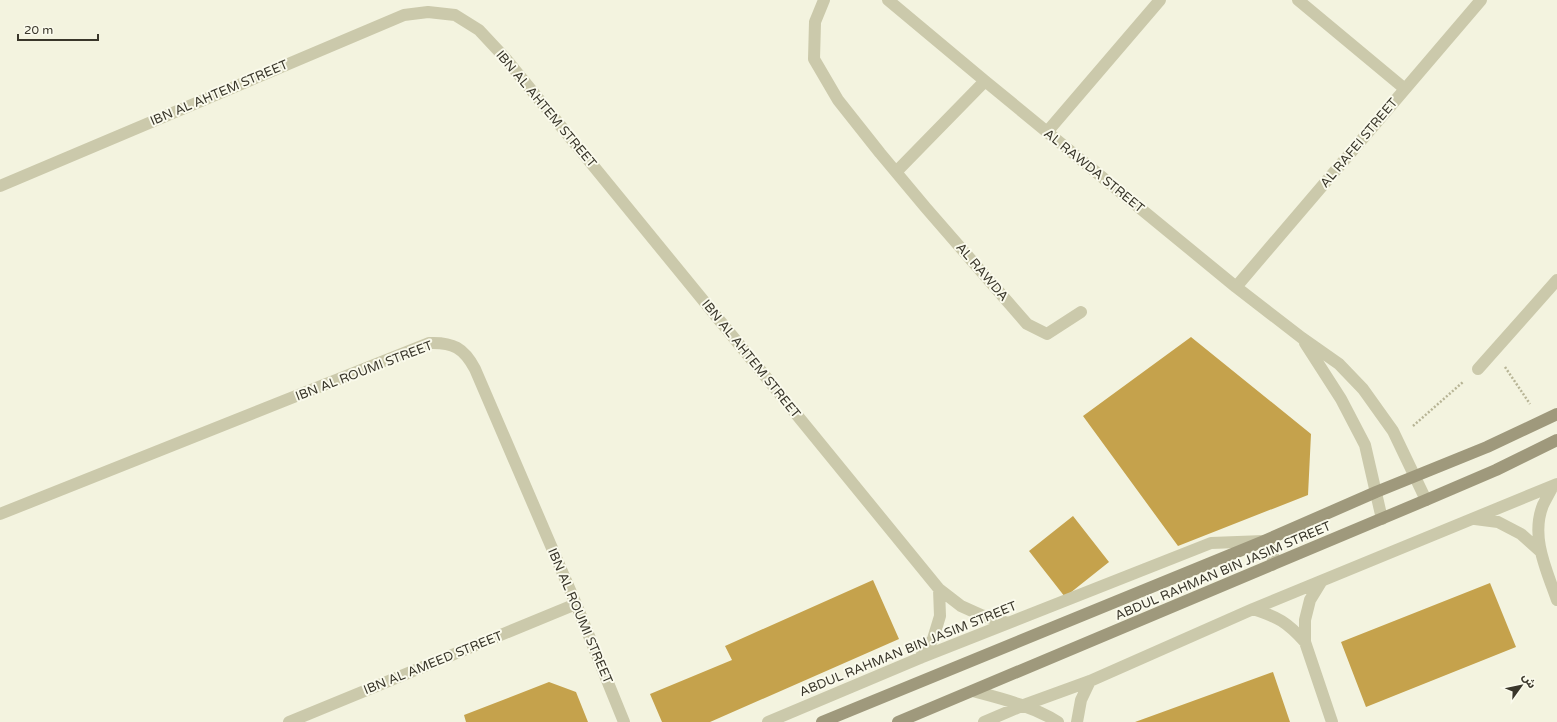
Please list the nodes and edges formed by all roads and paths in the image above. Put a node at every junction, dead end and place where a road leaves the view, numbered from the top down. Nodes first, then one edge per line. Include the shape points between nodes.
1 (824, 0) edge
2 (888, 0) edge
3 (1160, 0) edge
4 (1298, 0) edge
5 (1481, 0) edge
6 (985, 81) junction
7 (1405, 89) junction
8 (1047, 132) junction
9 (896, 172) junction
10 (0, 186) edge
11 (1557, 280) edge
12 (1236, 287) junction
13 (1081, 312) dead end
14 (1302, 338) junction
15 (1494, 352) junction
16 (1478, 369) joint
17 (1557, 414) edge
18 (1542, 421) junction
19 (1398, 440) junction
20 (1557, 440) edge
21 (1415, 476) junction
22 (1555, 485) edge
23 (1376, 492) junction
24 (1426, 500) junction
25 (0, 514) edge
26 (1473, 518) junction
27 (1382, 519) junction
28 (1264, 541) junction
29 (1540, 551) junction
30 (1272, 566) junction
31 (1321, 582) junction
32 (939, 589) junction
33 (1557, 600) edge
34 (576, 604) junction
35 (1253, 609) junction
36 (1008, 623) junction
37 (1304, 642) junction
38 (920, 658) junction
39 (1090, 681) junction
40 (973, 691) junction
41 (1024, 705) junction
42 (289, 722) edge
43 (624, 722) edge
44 (768, 722) edge
45 (822, 722) edge
46 (898, 722) edge
47 (984, 722) edge
48 (1058, 722) edge
49 (1077, 722) edge
50 (1332, 722) edge

1 - 9 street, AL RAWDA via 815,22 814,59 838,100
2 - 6 street, AL RAWDA STREET
3 - 8 street
4 - 7 street
5 - 7 street, AL RAFEI STREET
6 - 8 street, AL RAWDA STREET
6 - 9 street
7 - 12 street, AL RAFEI STREET
8 - 12 street, AL RAWDA STREET
9 - 13 street, AL RAWDA via 1027,324 1047,334
10 - 32 street, IBN AL AHTEM STREET via 404,15 428,12 455,15 479,30 506,59
11 - 15 street
12 - 14 street, AL RAWDA STREET
14 - 19 street, AL RAWDA STREET via 1340,364 1363,389
14 - 23 street, AL RAWDA STREET via 1341,399 1365,445
15 - 16 street
15 - 18 path
16 - 19 path
17 - 18 main road, ABDUL RAHMAN BIN JASIM STREET
18 - 21 main road, ABDUL RAHMAN BIN JASIM STREET
19 - 21 street, AL RAWDA STREET
20 - 24 main road, ABDUL RAHMAN BIN JASIM STREET
21 - 23 main road, ABDUL RAHMAN BIN JASIM STREET
21 - 24 street, AL RAWDA STREET
22 - 26 street
22 - 29 street via 1542,506 1538,528
23 - 27 street, AL RAWDA STREET
23 - 28 main road, ABDUL RAHMAN BIN JASIM STREET
24 - 27 main road, ABDUL RAHMAN BIN JASIM STREET
25 - 34 street, IBN AL ROUMI STREET via 429,343 443,342 459,348 469,357 476,369
26 - 29 street via 1498,522 1521,534
26 - 31 street
27 - 30 main road, ABDUL RAHMAN BIN JASIM STREET
28 - 30 street via 1273,551
28 - 36 street, ABDUL RAHMAN BIN JASIM STREET via 1211,543
28 - 45 main road, ABDUL RAHMAN BIN JASIM STREET
29 - 33 street
30 - 40 main road, ABDUL RAHMAN BIN JASIM STREET
31 - 35 street
31 - 37 street via 1310,600 1305,620
32 - 36 street, IBN AL AHTEM STREET via 961,606
32 - 38 street via 940,616 932,639
34 - 42 street, IBN AL AMEED STREET
34 - 43 street, IBN AL ROUMI STREET
35 - 37 street via 1273,615 1291,626
35 - 39 street
36 - 38 street, ABDUL RAHMAN BIN JASIM STREET
37 - 50 street
38 - 44 street, ABDUL RAHMAN BIN JASIM STREET
39 - 41 street
39 - 49 street via 1081,700
40 - 41 street
40 - 46 main road, ABDUL RAHMAN BIN JASIM STREET
41 - 47 street
41 - 48 street

